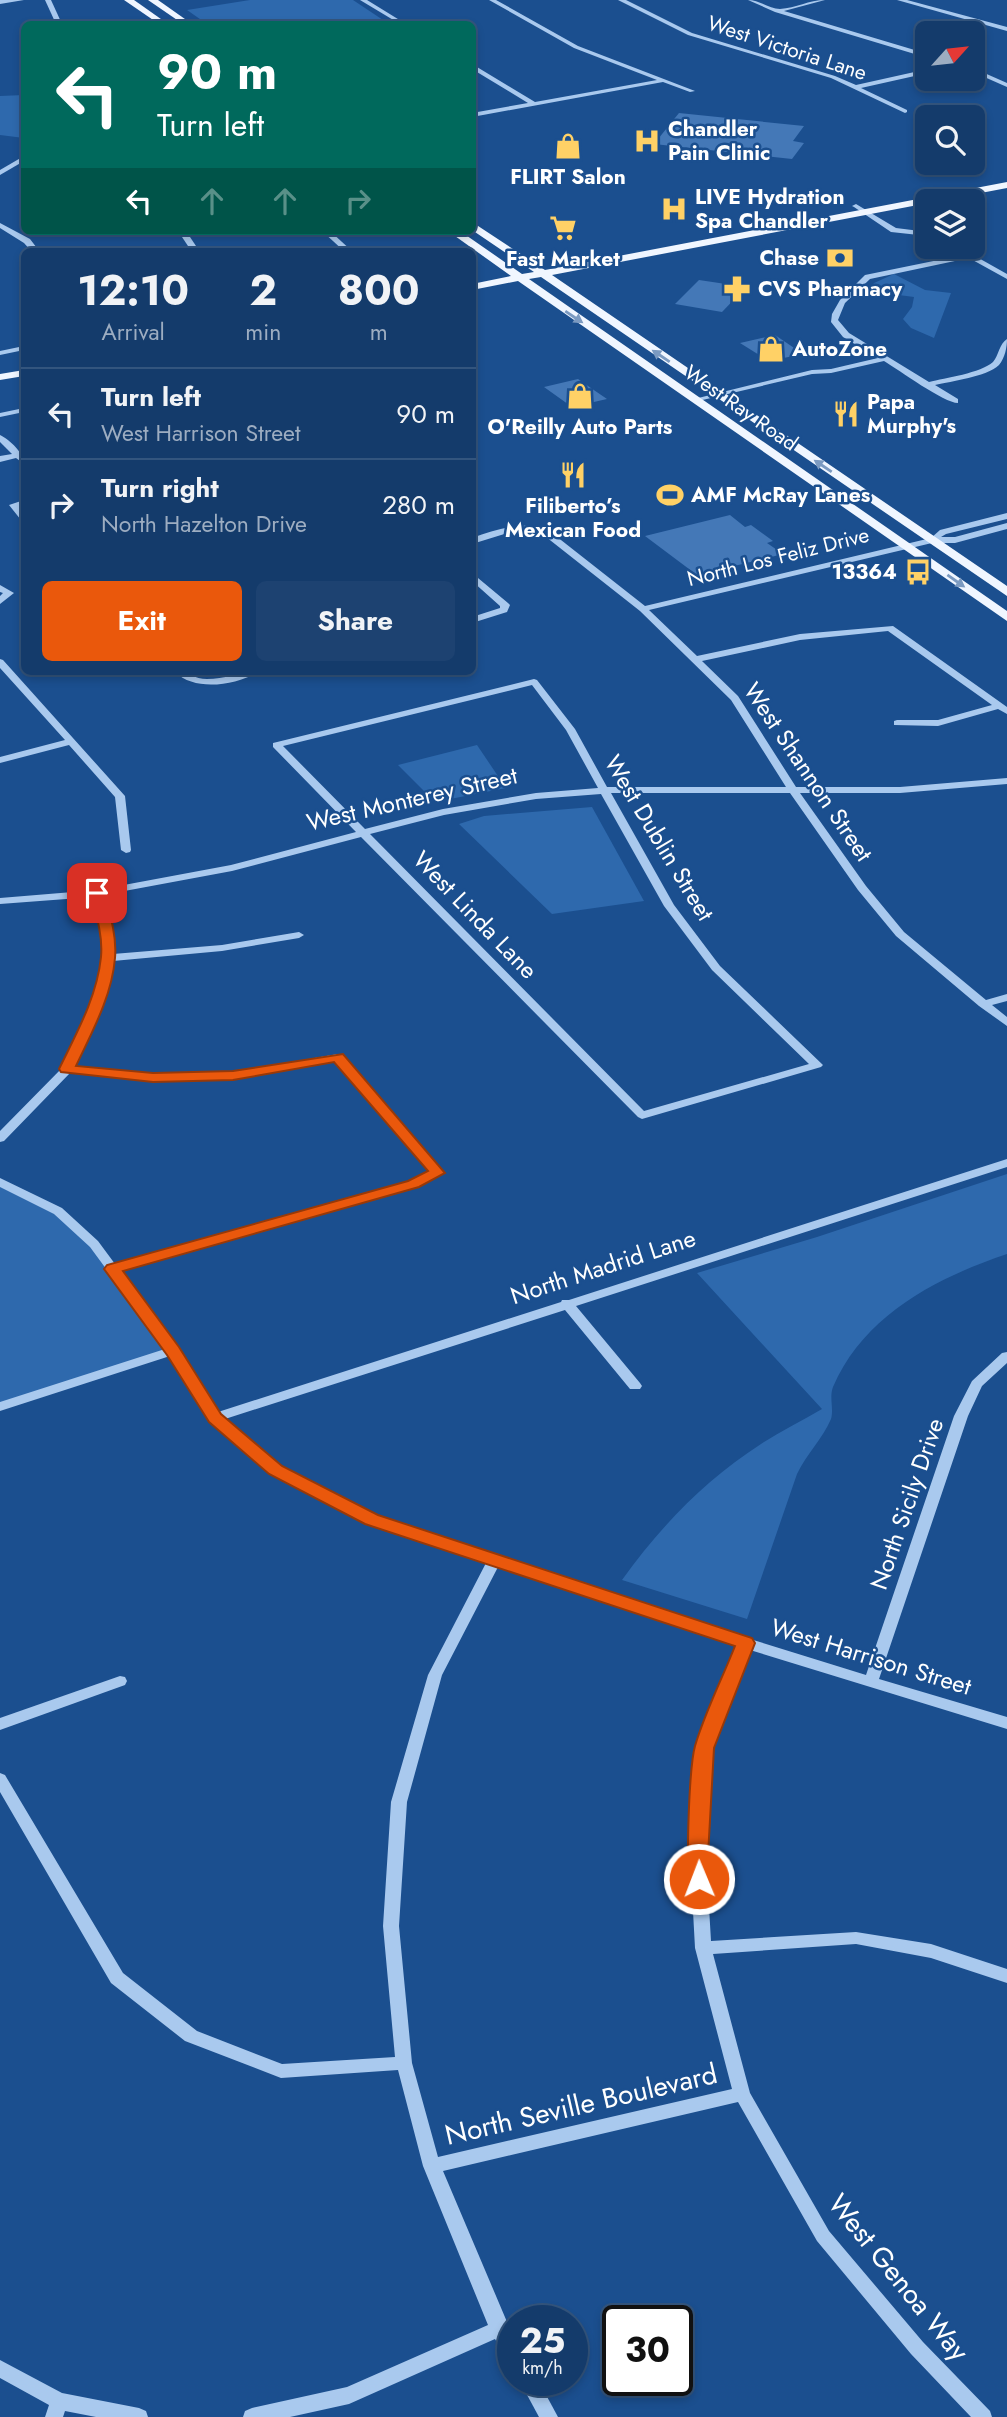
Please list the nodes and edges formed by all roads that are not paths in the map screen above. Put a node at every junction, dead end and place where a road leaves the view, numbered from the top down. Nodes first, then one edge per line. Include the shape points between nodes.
1 (21, 0) edge
2 (48, 0) edge
3 (128, 0) edge
4 (152, 0) edge
5 (363, 0) edge
6 (492, 0) edge
7 (621, 0) edge
8 (751, 0) edge
9 (822, 0) edge
10 (900, 0) edge
11 (0, 2) edge
12 (777, 11) junction
13 (58, 21) edge
14 (160, 21) edge
15 (184, 21) edge
16 (395, 21) edge
17 (1007, 29) edge
18 (915, 51) edge
19 (476, 68) edge
20 (915, 74) edge
21 (985, 75) edge
22 (661, 80) junction
23 (1007, 85) edge
24 (856, 87) junction
25 (692, 91) dead end
26 (534, 104) junction
27 (905, 111) dead end
28 (476, 114) edge
29 (21, 160) edge
30 (0, 163) edge
31 (15, 165) junction
32 (21, 166) edge
33 (0, 173) edge
34 (1007, 177) edge
35 (1007, 185) edge
36 (860, 209) junction
37 (0, 225) edge
38 (476, 228) edge
39 (894, 230) joint
40 (915, 232) edge
41 (330, 235) edge
42 (458, 235) edge
43 (33, 248) edge
44 (345, 248) edge
45 (954, 259) edge
46 (974, 259) edge
47 (536, 270) junction
48 (513, 275) junction
49 (1007, 277) edge
50 (476, 278) edge
51 (476, 286) edge
52 (1007, 341) edge
53 (21, 349) edge
54 (0, 353) edge
55 (875, 354) junction
56 (884, 359) junction
57 (21, 364) edge
58 (0, 368) edge
59 (812, 372) junction
60 (21, 374) edge
61 (0, 377) edge
62 (926, 385) junction
63 (717, 394) junction
64 (694, 400) junction
65 (955, 401) dead end
66 (21, 411) edge
67 (0, 415) edge
68 (0, 437) edge
69 (0, 459) edge
70 (21, 459) edge
71 (21, 504) edge
72 (21, 514) edge
73 (1007, 516) edge
74 (1007, 526) edge
75 (476, 540) edge
76 (926, 541) junction
77 (905, 546) junction
78 (476, 580) edge
79 (0, 588) edge
80 (1007, 592) edge
81 (0, 601) edge
82 (643, 609) junction
83 (1007, 617) edge
84 (476, 619) edge
85 (697, 659) junction
86 (0, 662) edge
87 (183, 675) edge
88 (238, 675) edge
89 (534, 682) joint
90 (1003, 708) edge
91 (897, 723) dead end
92 (70, 742) junction
93 (0, 760) edge
94 (1007, 781) edge
95 (607, 790) junction
96 (793, 790) junction
97 (365, 833) junction
98 (127, 849) dead end
99 (97, 893) junction
100 (0, 901) edge
101 (299, 935) dead end
102 (108, 958) junction
103 (1007, 997) edge
104 (983, 1004) junction
105 (1007, 1023) edge
106 (66, 1069) junction
107 (642, 1115) joint
108 (0, 1138) edge
109 (1007, 1163) edge
110 (0, 1182) edge
111 (112, 1269) junction
112 (567, 1303) junction
113 (173, 1351) junction
114 (1007, 1356) edge
115 (635, 1386) dead end
116 (0, 1407) edge
117 (215, 1418) junction
118 (493, 1562) junction
119 (746, 1643) junction
120 (872, 1679) junction
121 (120, 1681) dead end
122 (1007, 1723) edge
123 (0, 1724) edge
124 (0, 1779) edge
125 (703, 1948) junction
126 (1007, 1976) edge
127 (404, 2063) junction
128 (742, 2094) junction
129 (432, 2166) junction
130 (497, 2324) edge
131 (497, 2330) edge
132 (0, 2368) edge
133 (538, 2396) edge
134 (56, 2409) edge
135 (139, 2417) edge
136 (252, 2417) edge
137 (550, 2417) edge
138 (983, 2417) edge

1 - 11 street
2 - 13 street
3 - 14 main road
4 - 15 main road
5 - 16 street
6 - 22 street via 576,47
7 - 24 street, West Victoria Lane via 691,34
8 - 12 street
9 - 12 street
10 - 17 street
12 - 18 street
19 - 26 street
20 - 24 street
21 - 23 street
22 - 25 street
22 - 26 street
24 - 27 street, West Victoria Lane
26 - 28 street
29 - 31 street
30 - 31 street
31 - 32 street
31 - 33 street
34 - 36 main road
35 - 36 main road
36 - 39 street
36 - 47 main road
37 - 43 street
38 - 47 main road, West Ray Road
39 - 40 street
41 - 44 street
42 - 48 main road, West Ray Road
45 - 55 street via 876,274 857,286 836,310 834,320 841,332
46 - 49 street
47 - 48 main road
63 -> 47 main road, West Ray Road
48 - 50 main road
48 - 51 main road
48 -> 64 main road, West Ray Road
52 - 62 street via 996,363
53 - 54 street
55 - 56 street
55 - 59 street
56 - 59 street
56 - 62 street
57 - 58 main road
59 - 63 street
60 - 61 main road
62 - 65 street
63 - 64 street
76 -> 63 main road, West Ray Road
64 - 77 main road, West Ray Road
66 - 67 street
68 - 70 street
69 - 70 street
71 - 72 street via 13,505
73 - 76 street via 943,532
74 - 76 street via 955,540
75 - 82 street, West Shannon Street via 535,527
76 - 77 street, North Los Feliz Drive
76 - 80 main road, West Ray Road
77 - 82 street, North Los Feliz Drive
77 -> 83 main road, West Ray Road
78 - 84 street via 505,605 504,610
79 - 81 street via 9,593
82 - 85 street, West Shannon Street
85 - 90 street via 800,637 890,628
85 - 96 street, West Shannon Street via 736,698
86 - 92 street
87 - 88 street via 199,683
89 - 95 street, West Dublin Street via 570,729
89 - 97 street, West Linda Lane via 276,745
90 - 91 street via 938,723
92 - 93 street
92 - 98 street via 120,796
94 - 96 street, West Monterey Street via 900,790
95 - 96 street, West Monterey Street
95 - 97 street, West Monterey Street via 536,796
95 - 107 street, West Dublin Street via 670,906 716,968 817,1065
96 - 104 street, West Shannon Street via 900,934
97 - 99 street, West Monterey Street via 232,868
97 - 107 street, West Linda Lane
99 - 100 street, West Monterey Street
99 - 102 street via 107,929
101 - 102 street via 222,948
102 - 106 street via 95,1009
103 - 104 street
104 - 105 street, West Shannon Street
106 - 108 street
106 - 111 street via 153,1078 233,1075 338,1057 437,1173 414,1184
109 - 112 street, North Madrid Lane
110 - 111 street, West Harrison Street via 58,1212 94,1244
111 - 113 street, West Harrison Street
112 - 115 street
112 - 117 street, North Madrid Lane
113 - 116 street
113 - 117 street, West Harrison Street
114 - 120 street, North Sicily Drive via 977,1384 961,1416
117 - 118 street, West Harrison Street via 275,1470 371,1520
118 - 119 street, West Harrison Street
118 - 127 street via 435,1675 399,1802 391,1926
119 - 120 street, West Harrison Street
119 - 125 street, West Genoa Way via 704,1748 698,1856
120 - 122 street, West Harrison Street
121 - 123 street
124 - 127 street via 117,1978 191,2036 281,2071
125 - 126 street via 856,1938 931,1951
125 - 128 street, West Genoa Way
127 - 129 street
128 - 129 street, North Seville Boulevard
128 - 138 street, West Genoa Way via 823,2235 917,2348
129 - 130 street
131 - 136 street via 349,2395
132 - 134 street
133 - 137 street
134 - 135 street

